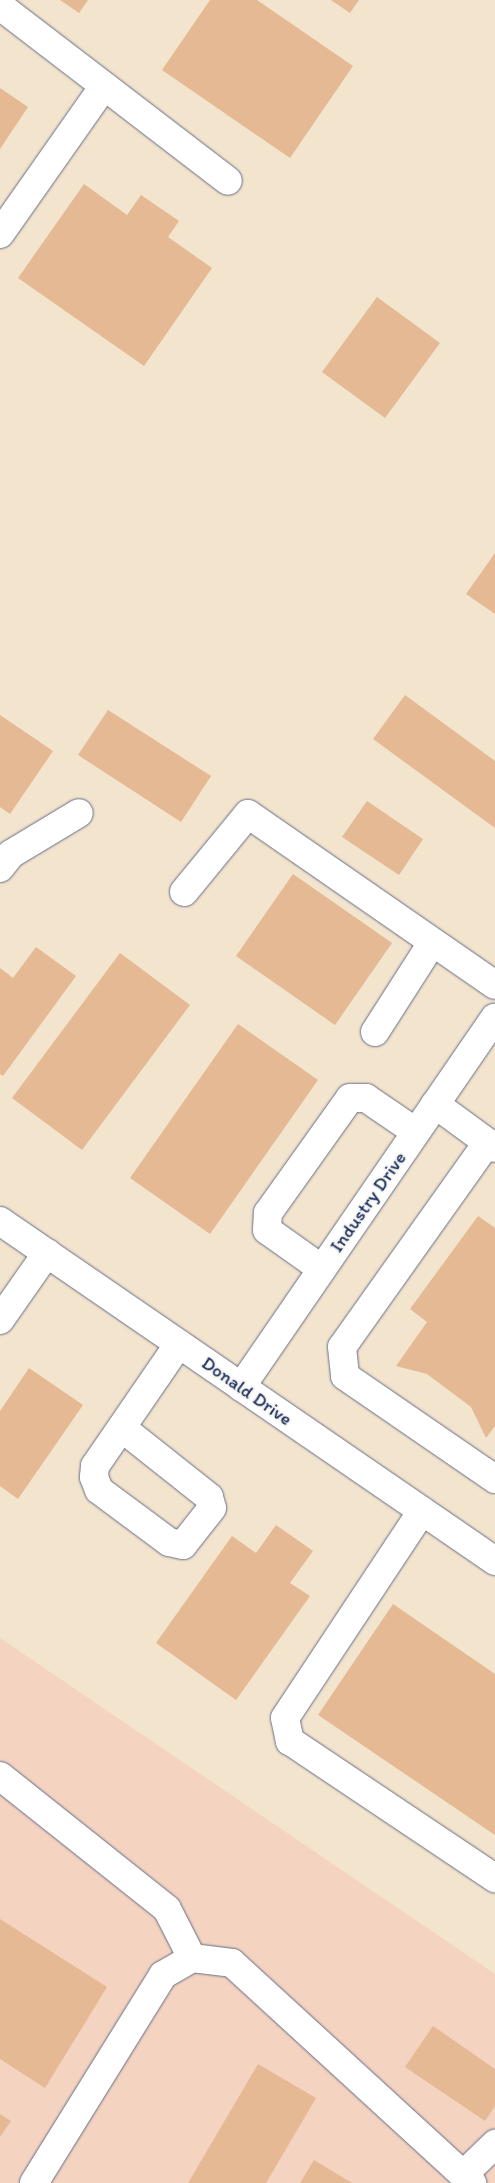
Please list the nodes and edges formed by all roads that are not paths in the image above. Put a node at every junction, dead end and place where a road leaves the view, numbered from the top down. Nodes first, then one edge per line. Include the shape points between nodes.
1 (0, 6) edge
2 (104, 86) junction
3 (228, 181) dead end
4 (0, 234) edge
5 (79, 813) dead end
6 (0, 868) edge
7 (184, 892) dead end
8 (432, 943) junction
9 (495, 984) edge
10 (495, 1018) edge
11 (375, 1032) dead end
12 (435, 1104) junction
13 (416, 1132) junction
14 (491, 1146) edge
15 (0, 1221) edge
16 (47, 1254) junction
17 (322, 1269) junction
18 (0, 1320) edge
19 (179, 1344) junction
20 (240, 1387) junction
21 (122, 1428) dead end
22 (495, 1479) edge
23 (422, 1511) junction
24 (495, 1561) edge
25 (0, 1776) edge
26 (495, 1878) edge
27 (192, 1958) junction
28 (495, 2144) edge
29 (468, 2179) edge
30 (34, 2183) edge

1 - 2 street
2 - 3 street
2 - 4 street
5 - 6 street via 11,854
7 - 8 street via 248,814
8 - 9 street
8 - 11 street
10 - 12 street, Industry Drive
12 - 13 street, Industry Drive
12 - 14 street
13 - 17 street, Industry Drive
13 - 17 street via 366,1098 350,1098 268,1213 267,1230
14 - 22 street via 342,1347 346,1376
15 - 16 street, Donald Drive
16 - 18 street
16 - 19 street, Donald Drive
17 - 20 street, Industry Drive
19 - 20 street, Donald Drive
19 - 21 street
20 - 23 street, Donald Drive
23 - 24 street, Donald Drive
23 - 26 street via 285,1718 290,1741
25 - 27 street via 167,1909
27 - 29 street via 232,1963
27 - 30 street via 163,1975
28 - 29 street via 488,2147

